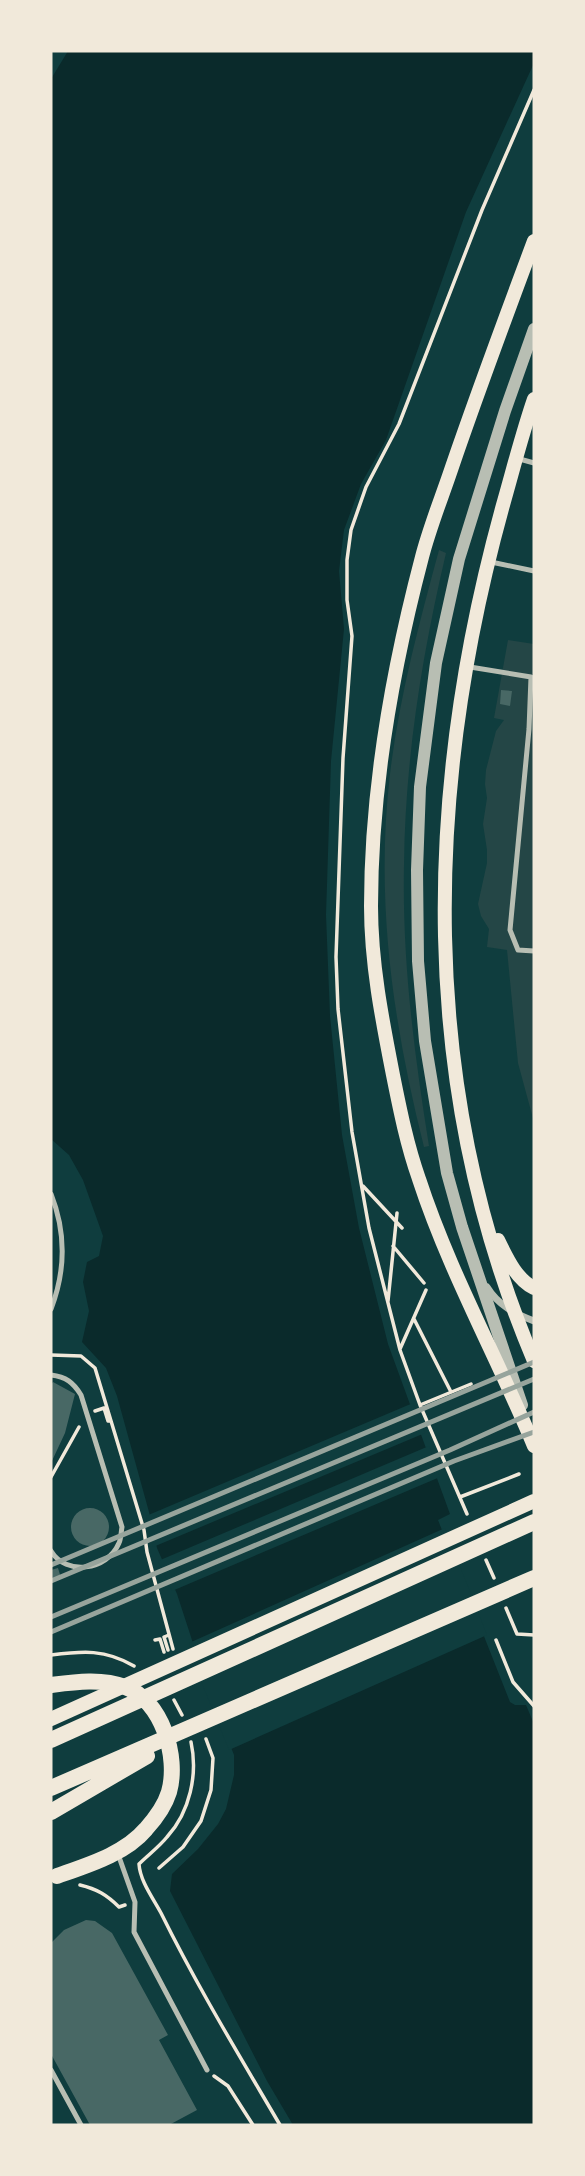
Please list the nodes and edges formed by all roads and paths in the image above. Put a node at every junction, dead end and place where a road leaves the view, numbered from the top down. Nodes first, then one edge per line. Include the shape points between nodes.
1 (534, 90) edge
2 (534, 241) edge
3 (534, 329) edge
4 (534, 399) edge
5 (516, 458) junction
6 (534, 463) edge
7 (488, 561) junction
8 (534, 570) edge
9 (465, 666) junction
10 (532, 729) edge
11 (534, 951) edge
12 (361, 1185) junction
13 (51, 1194) edge
14 (482, 1208) junction
15 (397, 1213) dead end
16 (396, 1222) junction
17 (402, 1228) dead end
18 (393, 1246) junction
19 (481, 1278) junction
20 (424, 1283) dead end
21 (534, 1288) edge
22 (426, 1290) dead end
23 (387, 1305) junction
24 (51, 1309) edge
25 (514, 1314) junction
26 (414, 1319) junction
27 (534, 1321) edge
28 (400, 1350) junction
29 (51, 1355) edge
30 (534, 1361) edge
31 (51, 1375) edge
32 (471, 1384) dead end
33 (451, 1392) junction
34 (420, 1405) junction
35 (87, 1413) junction
36 (111, 1421) junction
37 (534, 1444) edge
38 (519, 1474) dead end
39 (51, 1478) edge
40 (460, 1497) junction
41 (534, 1501) edge
42 (470, 1522) dead end
43 (534, 1522) edge
44 (51, 1551) edge
45 (486, 1559) dead end
46 (534, 1579) edge
47 (502, 1590) junction
48 (167, 1629) dead end
49 (534, 1635) edge
50 (496, 1640) dead end
51 (52, 1684) edge
52 (534, 1696) edge
53 (527, 1698) junction
54 (250, 1700) junction
55 (534, 1706) edge
56 (51, 1718) edge
57 (51, 1740) edge
58 (213, 1758) dead end
59 (51, 1788) edge
60 (51, 1812) edge
61 (117, 1851) junction
62 (148, 1856) dead end
63 (159, 1868) dead end
64 (57, 1876) dead end
65 (72, 1885) dead end
66 (119, 1907) dead end
67 (51, 2070) edge
68 (207, 2070) joint
69 (81, 2125) edge
70 (253, 2125) edge
71 (281, 2125) edge

1 - 12 path via 399,424 366,487 351,530 347,600 352,636 335,957
2 - 37 main road via 423,554 381,750 371,908 375,973 387,1046 419,1180
3 - 19 street via 459,559 436,663 420,787 416,870 425,1041 447,1173
4 - 5 main road
5 - 6 lane
5 - 7 main road
7 - 8 lane
7 - 9 main road
9 - 10 lane via 531,677
9 - 14 main road via 445,845 446,969 451,1045
10 - 11 lane via 510,930 518,950
12 - 16 path
12 - 23 path
13 - 24 lane via 62,1228 63,1258
14 - 21 main road via 516,1273
14 - 25 main road
15 - 16 path
16 - 17 path
16 - 18 path
18 - 20 path
18 - 23 path
19 - 25 street via 493,1297
19 - 37 street
22 - 26 path
23 - 28 path
25 - 27 street
25 - 30 main road
26 - 28 path
26 - 33 path
28 - 34 path
29 - 36 path via 80,1356 95,1368
31 - 35 lane via 75,1385
32 - 33 path
33 - 34 path
34 - 40 path
35 - 36 path via 104,1408
35 - 39 path
35 - 44 lane via 121,1527 119,1543 102,1562 90,1567 76,1568 56,1559
36 - 48 path via 144,1530
38 - 40 path
40 - 42 path
41 - 56 main road
43 - 57 main road
45 - 47 path
46 - 47 main road
47 - 49 path via 517,1634
47 - 54 main road
50 - 53 path via 513,1682
51 - 61 main road via 77,1681 125,1687 156,1713 166,1737 172,1769 169,1793 145,1831
52 - 53 path
53 - 55 path
54 - 59 main road
54 - 60 main road
58 - 63 path via 211,1790 201,1821 183,1847
61 - 64 main road
61 - 68 lane via 135,1902 134,1933
62 - 71 path via 139,1864 139,1875
65 - 66 path via 94,1889
67 - 69 lane
68 - 70 path via 228,2086

